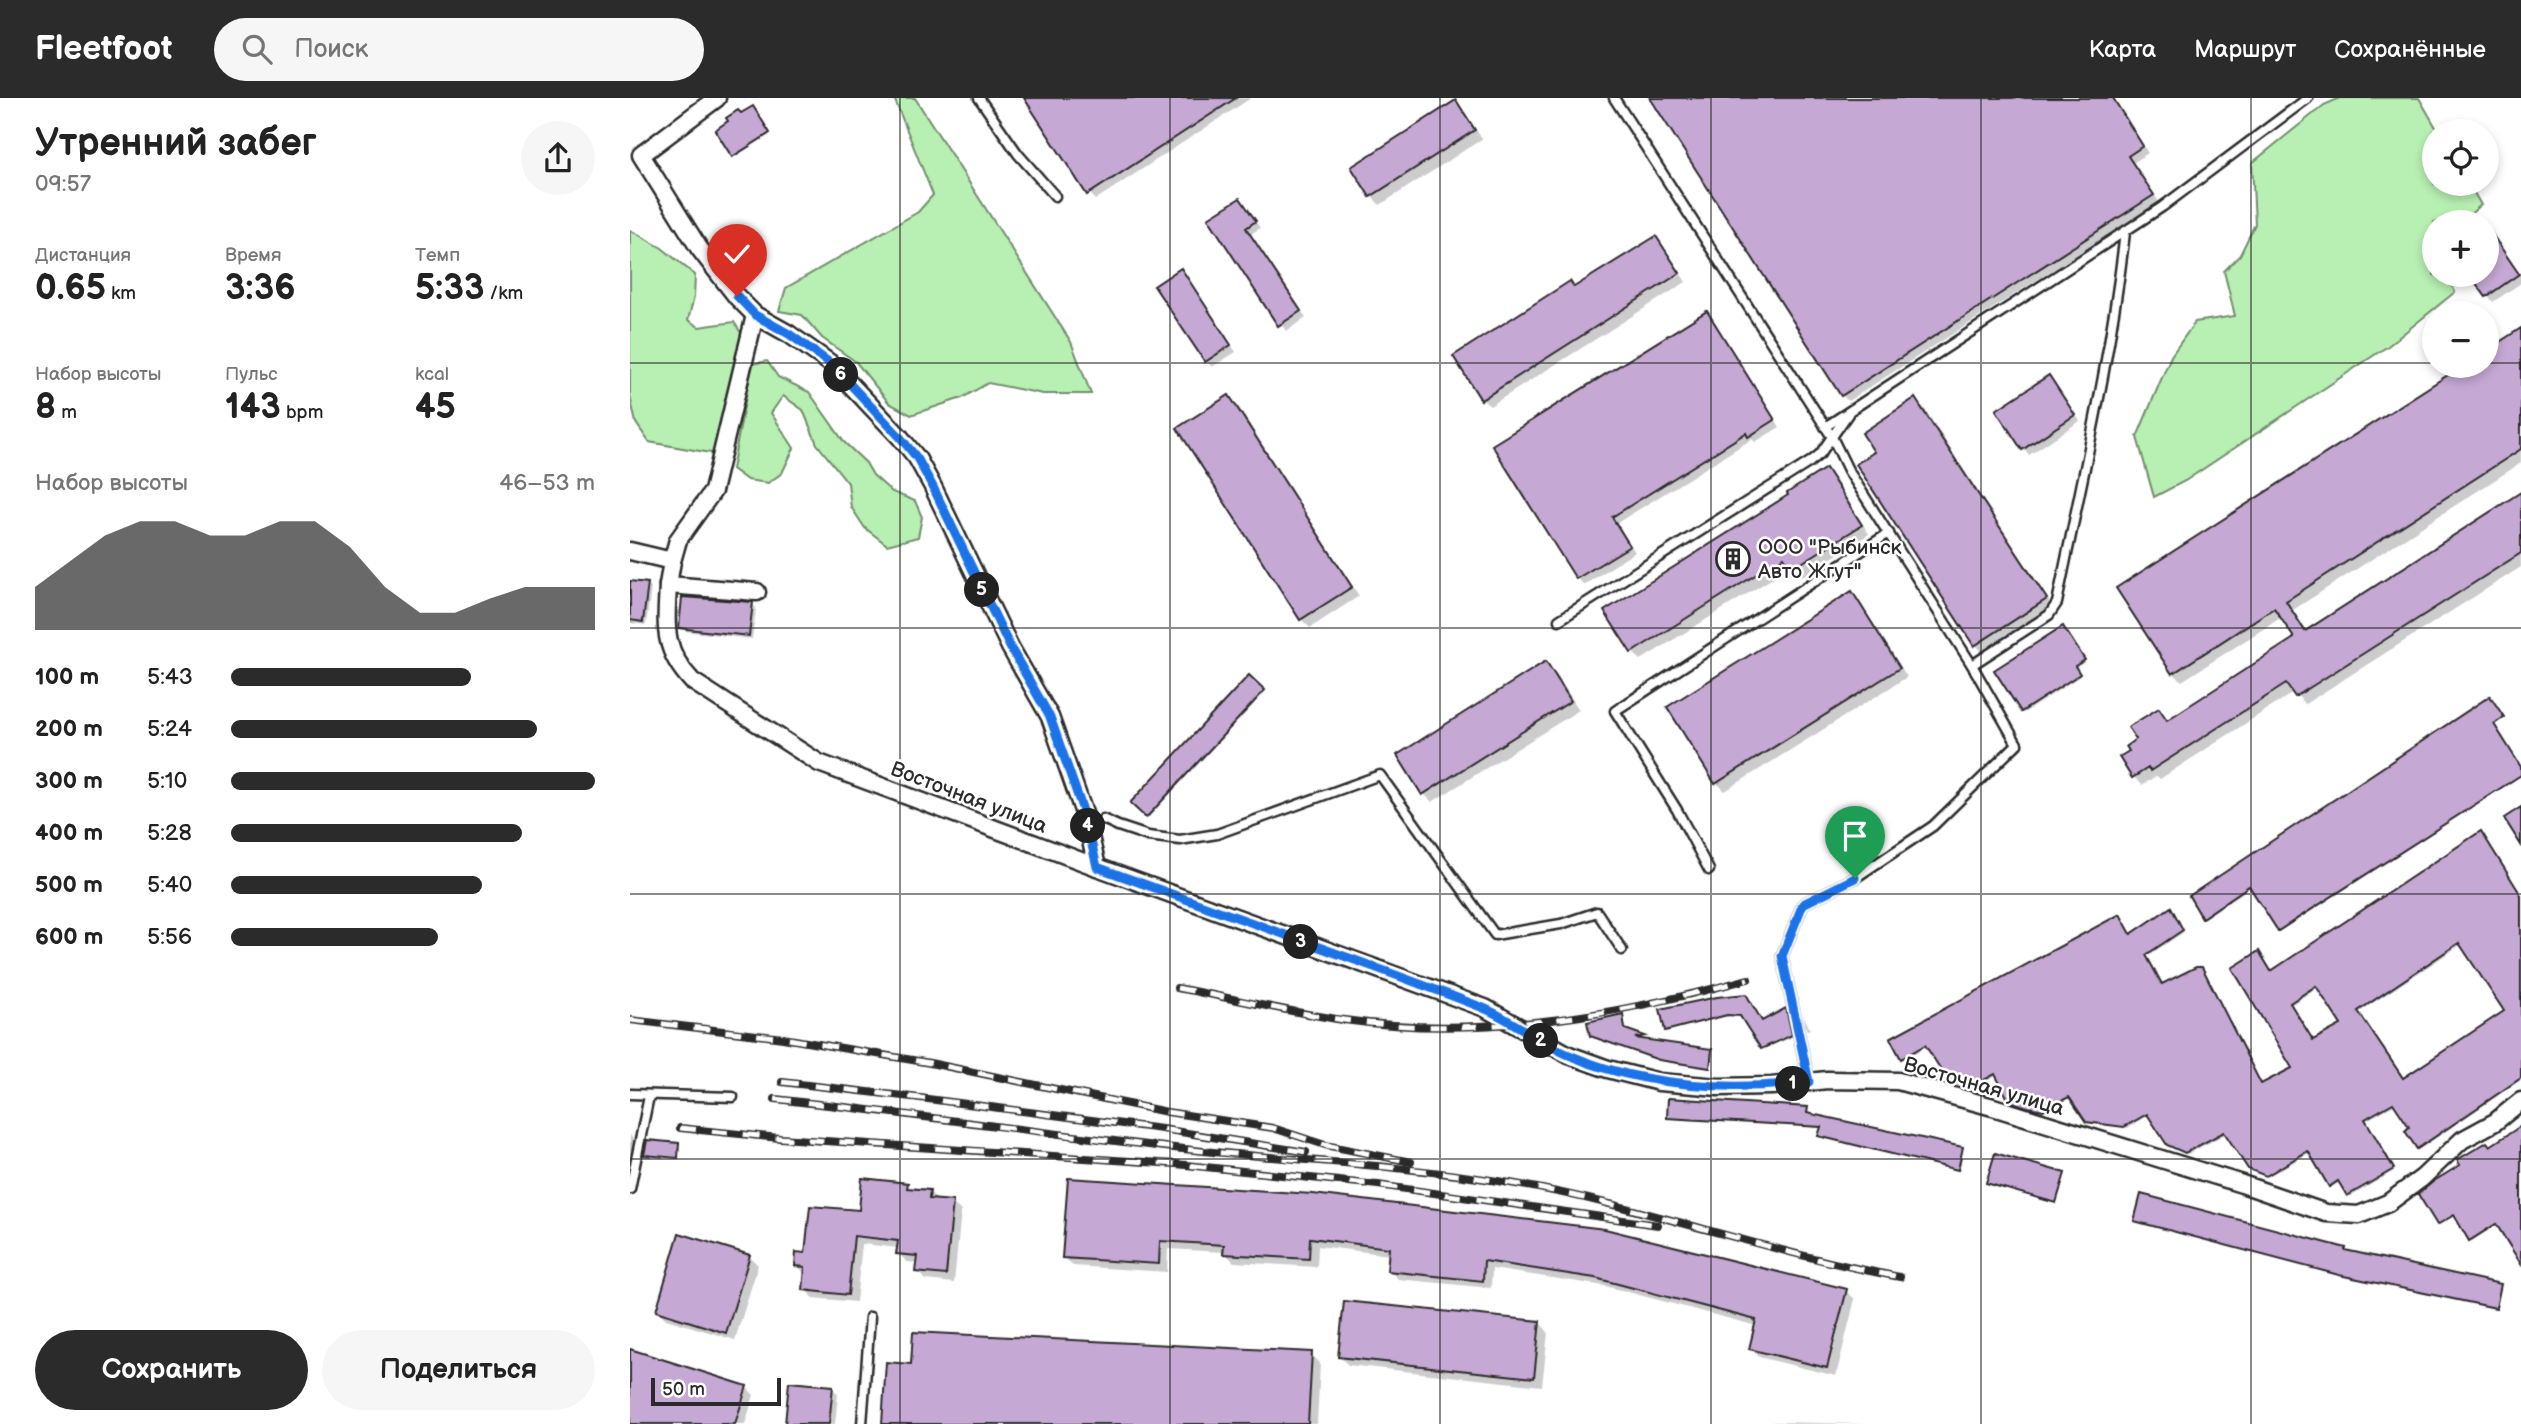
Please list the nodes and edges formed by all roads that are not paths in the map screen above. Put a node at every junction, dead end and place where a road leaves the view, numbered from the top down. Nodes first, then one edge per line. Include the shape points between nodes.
1 (718, 98) edge
2 (979, 98) edge
3 (1614, 98) edge
4 (2308, 98) edge
5 (1055, 196) dead end
6 (2124, 232) junction
7 (755, 315) junction
8 (1852, 409) junction
9 (1825, 427) junction
10 (1832, 438) junction
11 (1889, 533) junction
12 (630, 551) edge
13 (672, 561) junction
14 (668, 585) junction
15 (757, 592) dead end
16 (1559, 620) dead end
17 (1972, 665) junction
18 (1103, 819) dead end
19 (1097, 867) junction
20 (1709, 870) dead end
21 (1622, 950) dead end
22 (1809, 1082) junction
23 (630, 1094) edge
24 (649, 1096) junction
25 (733, 1097) dead end
26 (2521, 1101) edge
27 (630, 1189) edge
28 (870, 1317) dead end
29 (862, 1424) edge

1 - 7 street via 641,155 699,248
2 - 5 lane via 1017,154
3 - 9 lane
4 - 6 lane
6 - 8 lane
6 - 17 lane via 2117,306 2057,603 2049,615
7 - 13 street, Восточная улица via 713,491 678,540
7 - 19 street via 830,363 917,458 1010,647 1050,717 1086,819
8 - 9 lane
8 - 10 lane
9 - 10 lane
10 - 11 lane
10 - 16 lane via 1810,462
11 - 17 lane
11 - 20 lane via 1615,711
12 - 13 street
13 - 14 street, Восточная улица
14 - 15 street
14 - 19 street, Восточная улица via 669,648 677,666 692,681 819,763
17 - 22 lane via 2017,744 1933,826 1855,878 1803,904 1782,956
18 - 21 lane via 1148,836 1205,836 1381,775 1494,936 1561,924 1597,912
19 - 22 street, Восточная улица via 1485,1008 1569,1055 1608,1069 1659,1082 1718,1087
22 - 26 street, Восточная улица via 1898,1081 2326,1213 2359,1215 2388,1203 2462,1140
23 - 24 lane
24 - 25 lane
24 - 27 lane
28 - 29 lane

